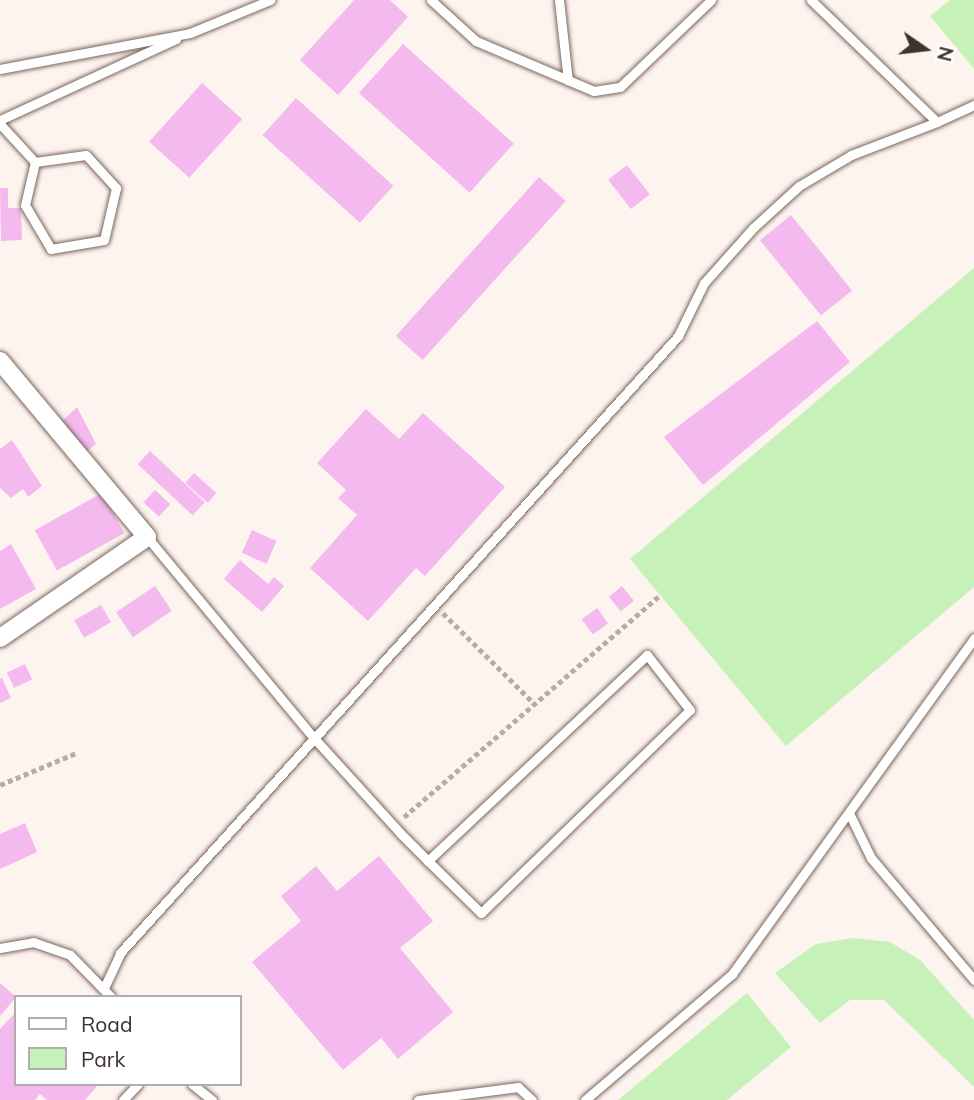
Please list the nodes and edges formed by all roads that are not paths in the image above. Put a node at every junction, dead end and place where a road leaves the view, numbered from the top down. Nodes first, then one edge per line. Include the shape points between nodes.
1 (270, 0) edge
2 (431, 0) edge
3 (559, 0) edge
4 (711, 0) edge
5 (811, 0) edge
6 (190, 33) junction
7 (0, 69) edge
8 (568, 81) junction
9 (974, 105) edge
10 (0, 122) edge
11 (937, 122) junction
12 (35, 162) junction
13 (0, 361) edge
14 (147, 537) junction
15 (0, 638) edge
16 (974, 638) edge
17 (314, 738) junction
18 (849, 813) junction
19 (428, 860) junction
20 (0, 948) edge
21 (974, 980) edge
22 (104, 988) junction
23 (109, 995) edge
24 (136, 1086) edge
25 (194, 1086) edge
26 (123, 1100) edge
27 (212, 1100) edge
28 (418, 1100) edge
29 (532, 1100) edge
30 (585, 1100) edge

1 - 6 lane
2 - 8 lane via 476,41
3 - 8 lane
4 - 8 lane via 620,87 594,91
5 - 11 lane
6 - 7 lane
6 - 10 lane
9 - 11 lane
10 - 12 lane
11 - 17 lane via 851,155 799,186 753,229 704,283 678,336
12 - 12 lane via 24,205 51,249 104,240 116,188 86,155
13 - 14 street
14 - 15 street
14 - 17 lane
16 - 18 lane
17 - 19 lane
17 - 22 lane via 120,953
18 - 21 lane via 871,858
18 - 30 lane via 732,974
19 - 19 lane via 481,913 690,710 647,656
20 - 22 lane via 33,942 70,955
22 - 23 lane
24 - 26 lane
25 - 27 lane
28 - 29 lane via 517,1087

